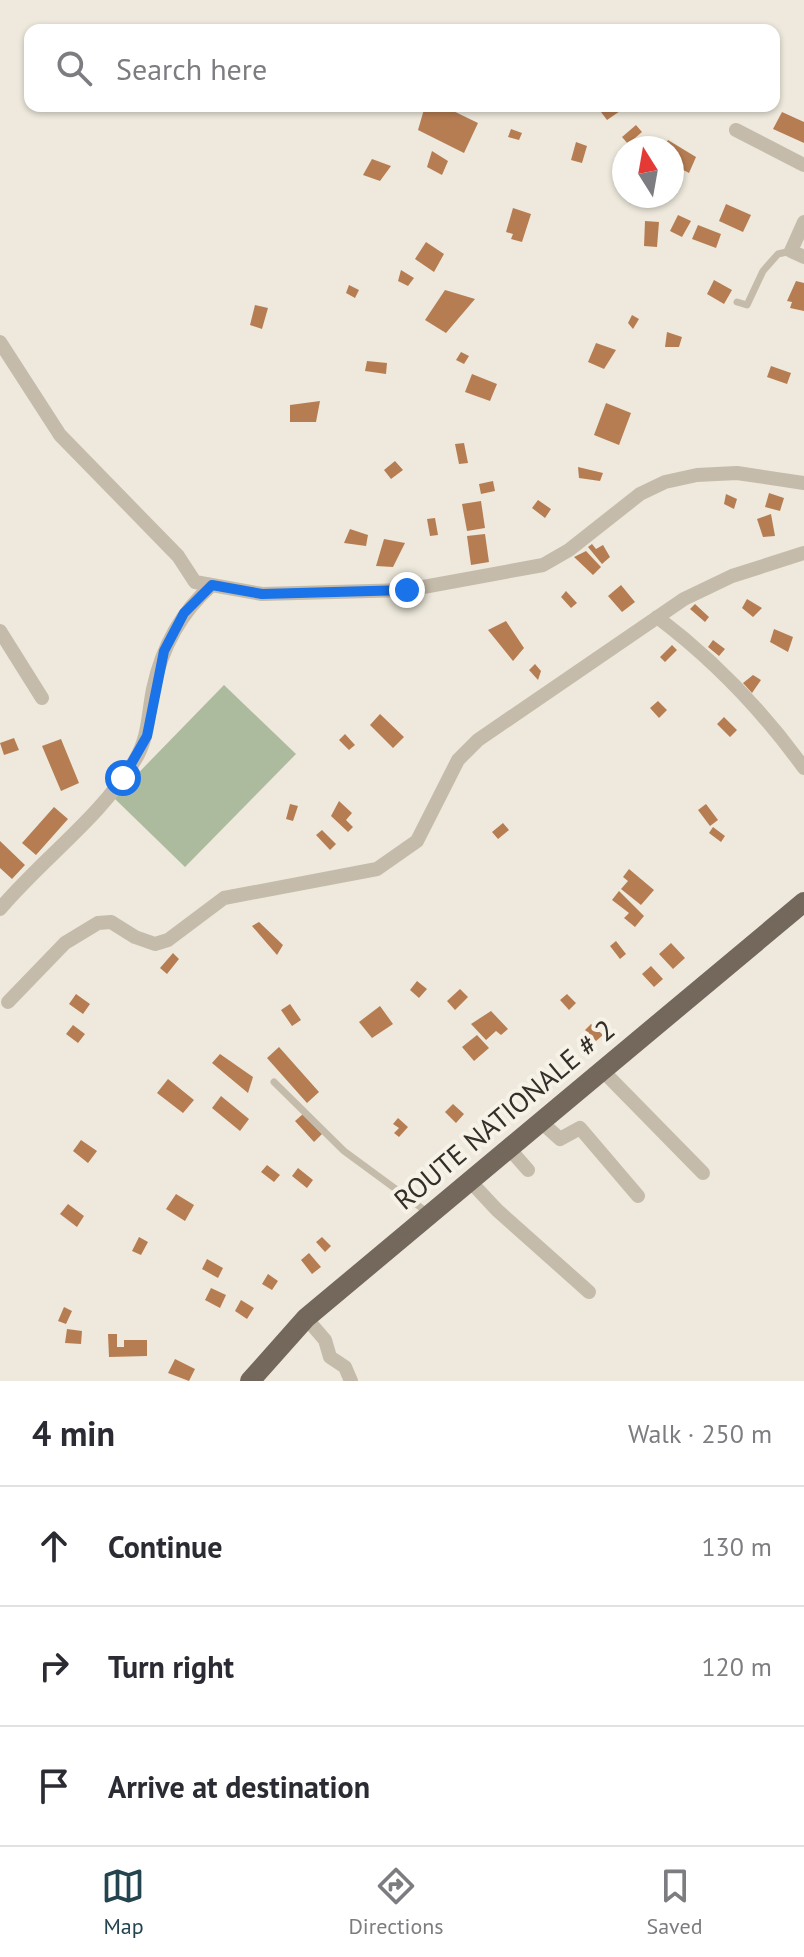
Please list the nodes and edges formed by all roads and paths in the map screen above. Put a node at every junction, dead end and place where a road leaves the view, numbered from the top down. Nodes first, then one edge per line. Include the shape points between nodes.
1 (736, 130) dead end
2 (804, 165) edge
3 (804, 222) edge
4 (798, 254) edge
5 (737, 302) dead end
6 (0, 342) edge
7 (804, 483) edge
8 (804, 553) edge
9 (212, 585) junction
10 (657, 617) junction
11 (0, 631) edge
12 (42, 698) dead end
13 (804, 768) edge
14 (804, 902) edge
15 (0, 909) edge
16 (8, 1002) dead end
17 (601, 1069) junction
18 (274, 1082) dead end
19 (540, 1121) junction
20 (508, 1147) junction
21 (528, 1170) dead end
22 (703, 1173) dead end
23 (469, 1180) junction
24 (638, 1196) dead end
25 (429, 1214) junction
26 (589, 1292) dead end
27 (306, 1318) junction
28 (250, 1381) edge
29 (351, 1381) edge

1 - 2 street
3 - 4 street
4 - 5 lane via 778,254 747,305
6 - 9 street via 60,435 178,556 195,582
7 - 9 street via 737,473 665,482 640,494 556,559 527,570 374,593 262,594
8 - 10 street via 732,576
9 - 15 street via 184,613 164,651 147,736 137,757 103,805
10 - 13 street via 736,684
10 - 16 street via 478,740 458,760 417,841 398,857 377,869 224,898 155,944 111,922 98,923 52,954
11 - 12 street
14 - 17 main road, ROUTE NATIONALE # 2
17 - 19 main road, ROUTE NATIONALE # 2
17 - 22 street
18 - 25 lane via 344,1151
19 - 20 main road, ROUTE NATIONALE # 2
19 - 24 street via 560,1139 580,1128
20 - 21 street
20 - 23 main road, ROUTE NATIONALE # 2
23 - 25 main road, ROUTE NATIONALE # 2
23 - 26 street
25 - 27 main road, ROUTE NATIONALE # 2
27 - 28 main road, ROUTE NATIONALE # 2
27 - 29 street

